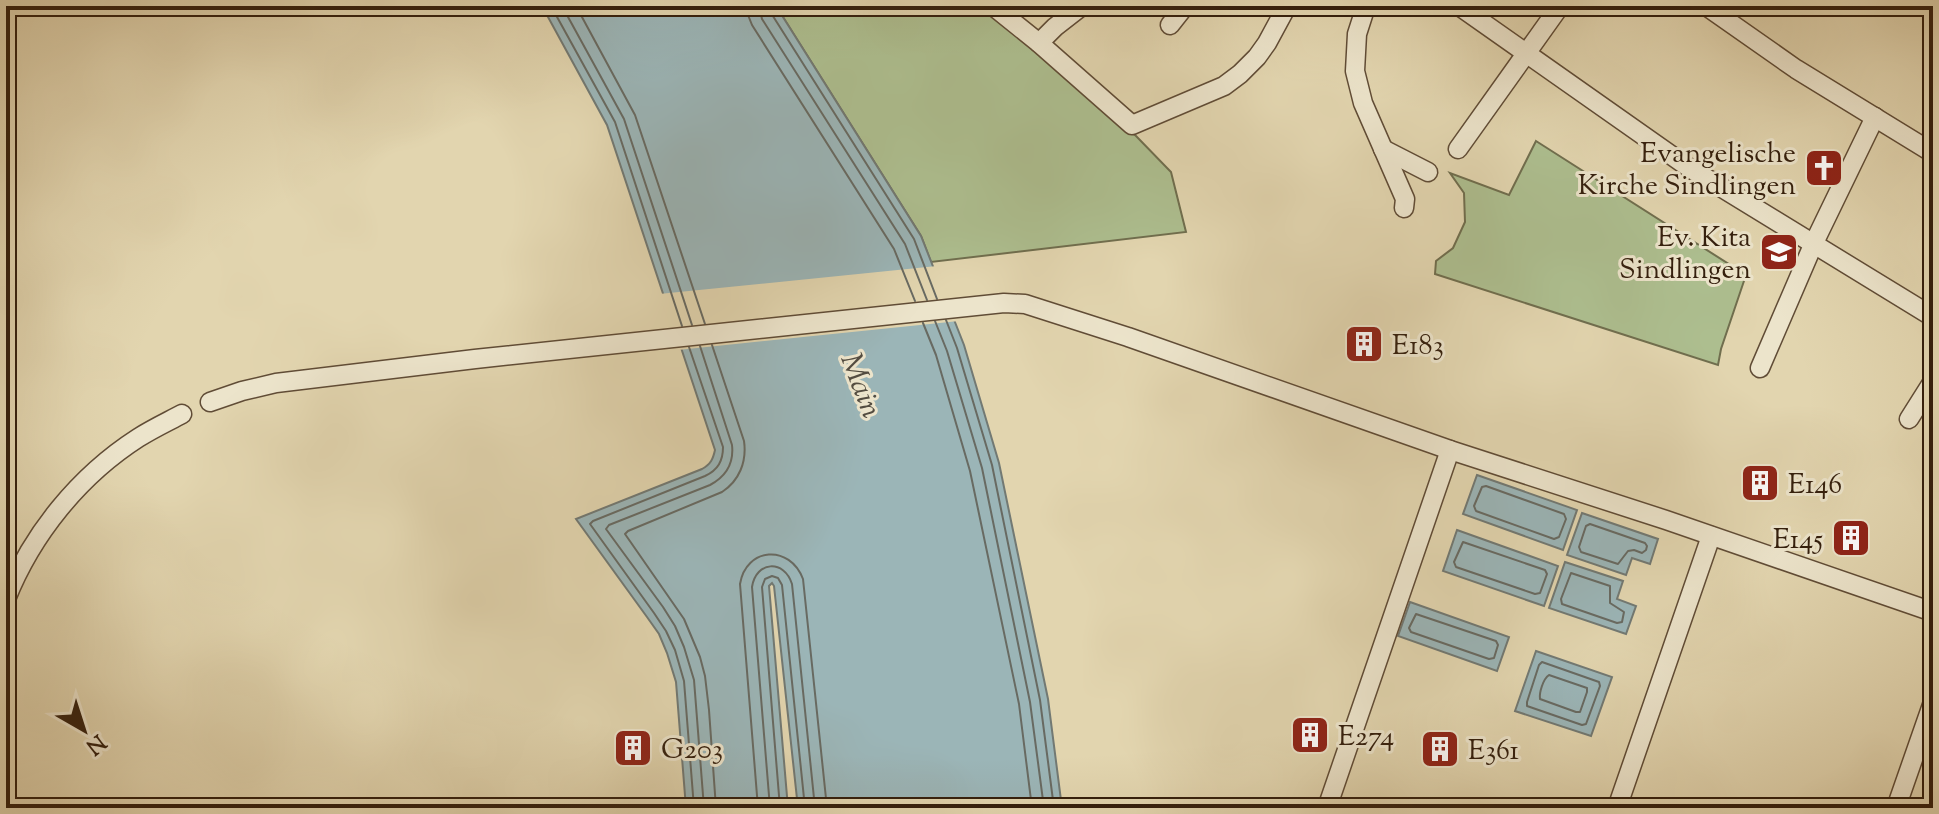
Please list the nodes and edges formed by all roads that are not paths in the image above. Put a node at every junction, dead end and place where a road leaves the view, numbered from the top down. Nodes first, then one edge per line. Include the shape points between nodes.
1 (993, 6) edge
2 (1082, 6) edge
3 (1185, 6) edge
4 (1287, 6) edge
5 (1366, 6) edge
6 (1459, 6) edge
7 (1560, 6) edge
8 (1706, 6) edge
9 (1170, 25) dead end
10 (1039, 43) junction
11 (1526, 54) junction
12 (1875, 117) junction
13 (1383, 149) junction
14 (1458, 149) dead end
15 (1933, 153) edge
16 (1428, 172) dead end
17 (1404, 208) dead end
18 (1813, 245) junction
19 (1933, 317) edge
20 (1760, 368) dead end
21 (1933, 381) edge
22 (210, 402) dead end
23 (182, 414) dead end
24 (1909, 419) dead end
25 (1450, 450) junction
26 (1711, 536) junction
27 (6, 599) edge
28 (1933, 612) edge
29 (1933, 702) edge
30 (1327, 808) edge
31 (1617, 808) edge
32 (1896, 808) edge

1 - 10 street
2 - 10 street
3 - 9 street
4 - 10 street via 1267,43 1240,74 1224,86 1132,125
5 - 13 street via 1357,34 1355,71
6 - 11 street
7 - 11 street
8 - 12 street
11 - 14 street
11 - 18 street via 1688,167
12 - 15 street
12 - 18 street
13 - 16 street
13 - 17 street
18 - 19 street
18 - 20 street
21 - 24 street
22 - 25 street via 276,383 1004,303 1025,304 1128,337
23 - 27 street via 124,448 89,477 45,528
25 - 26 street
25 - 30 street
26 - 28 street
26 - 31 street
29 - 32 street

